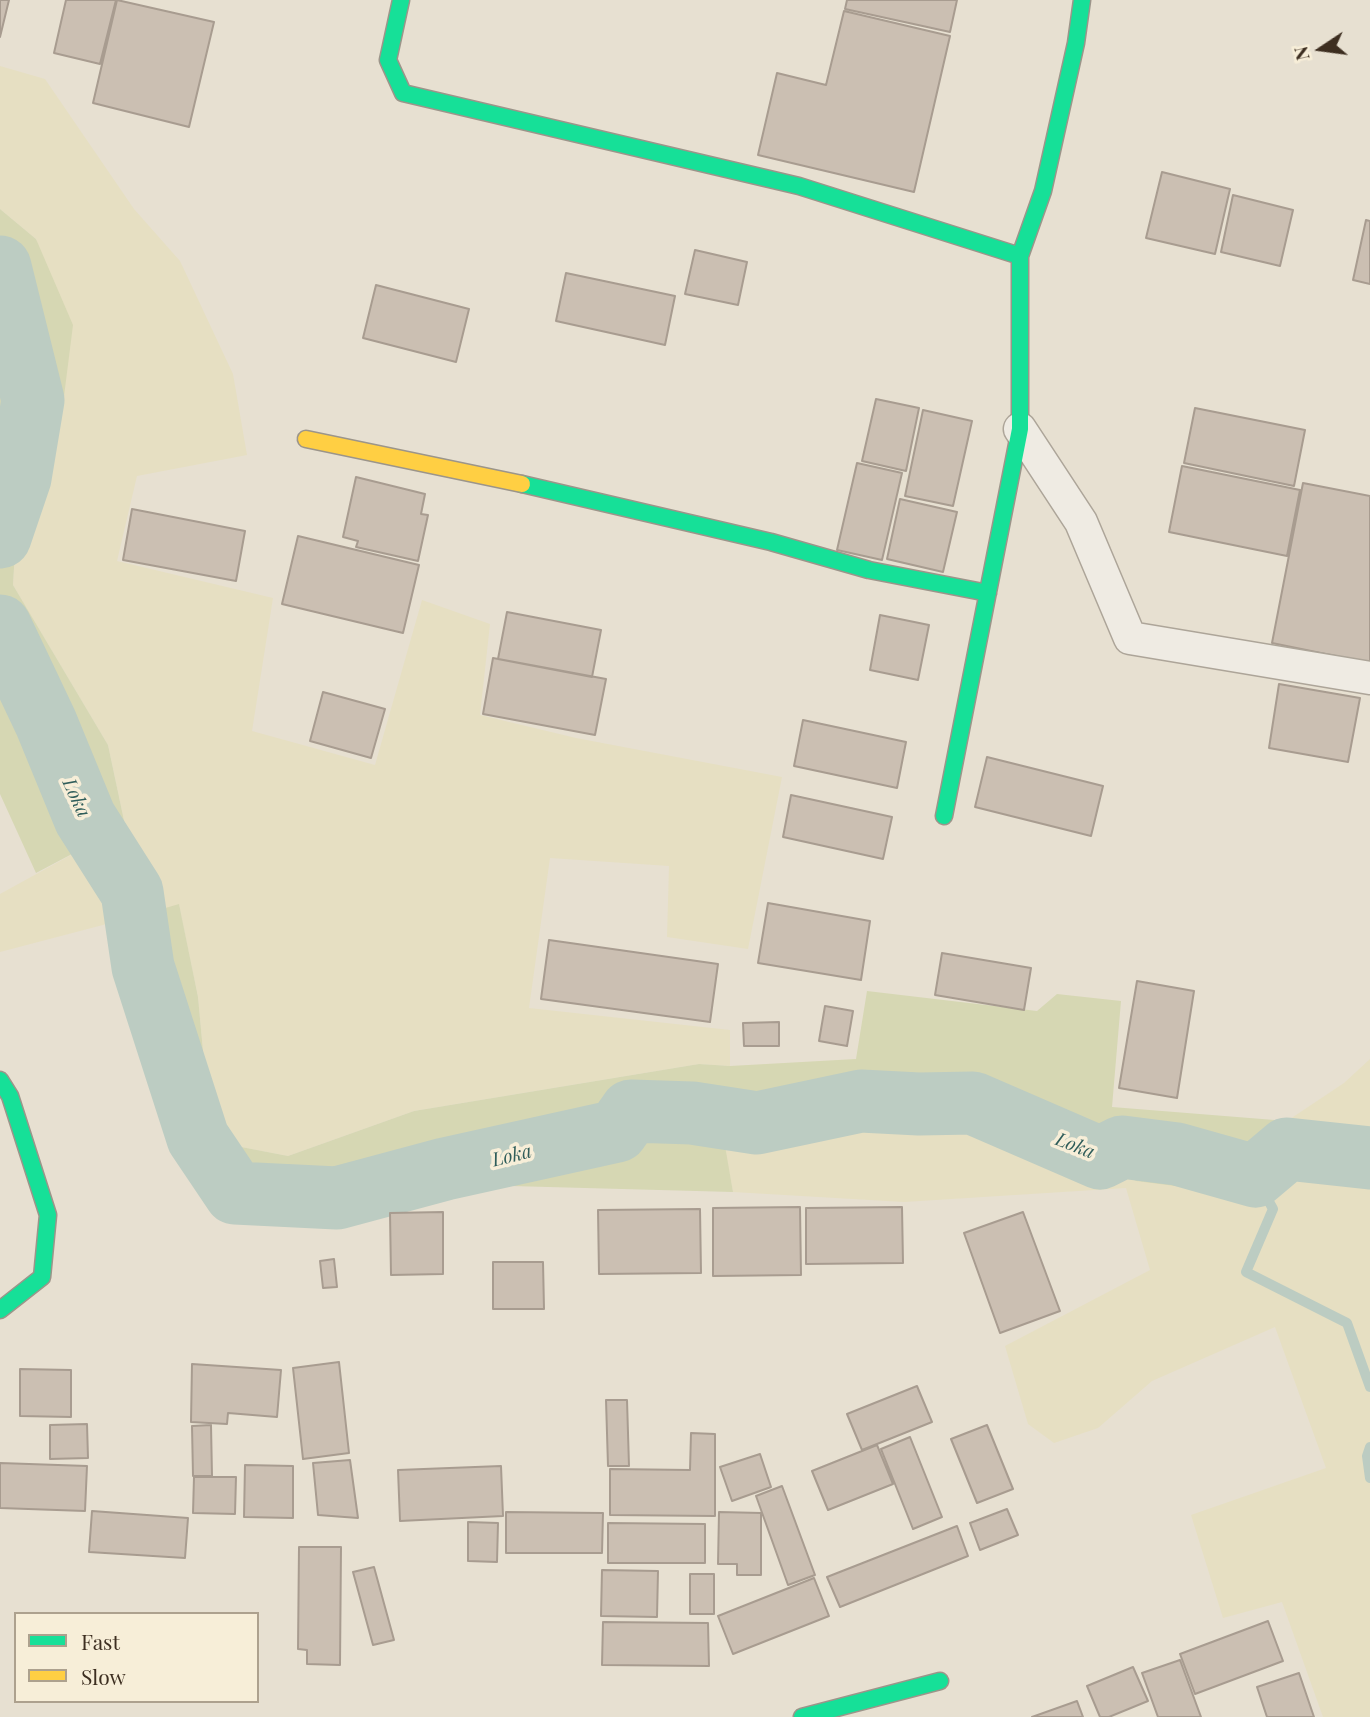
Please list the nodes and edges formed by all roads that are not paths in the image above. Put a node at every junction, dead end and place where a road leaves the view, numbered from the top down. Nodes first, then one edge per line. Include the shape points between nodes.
1 (401, 0) edge
2 (1082, 0) edge
3 (1020, 256) junction
4 (1020, 429) junction
5 (306, 439) dead end
6 (988, 593) junction
7 (1370, 678) edge
8 (944, 816) dead end
9 (0, 1080) edge
10 (0, 1310) edge
11 (940, 1681) dead end
12 (802, 1717) edge

1 - 3 street via 388,60 403,93 799,186
2 - 3 street via 1042,191
3 - 4 street
4 - 6 street
4 - 7 street via 1081,522 1130,638
5 - 6 street via 543,488 869,570
6 - 8 street
9 - 10 street via 10,1096 48,1215 42,1277
11 - 12 street

